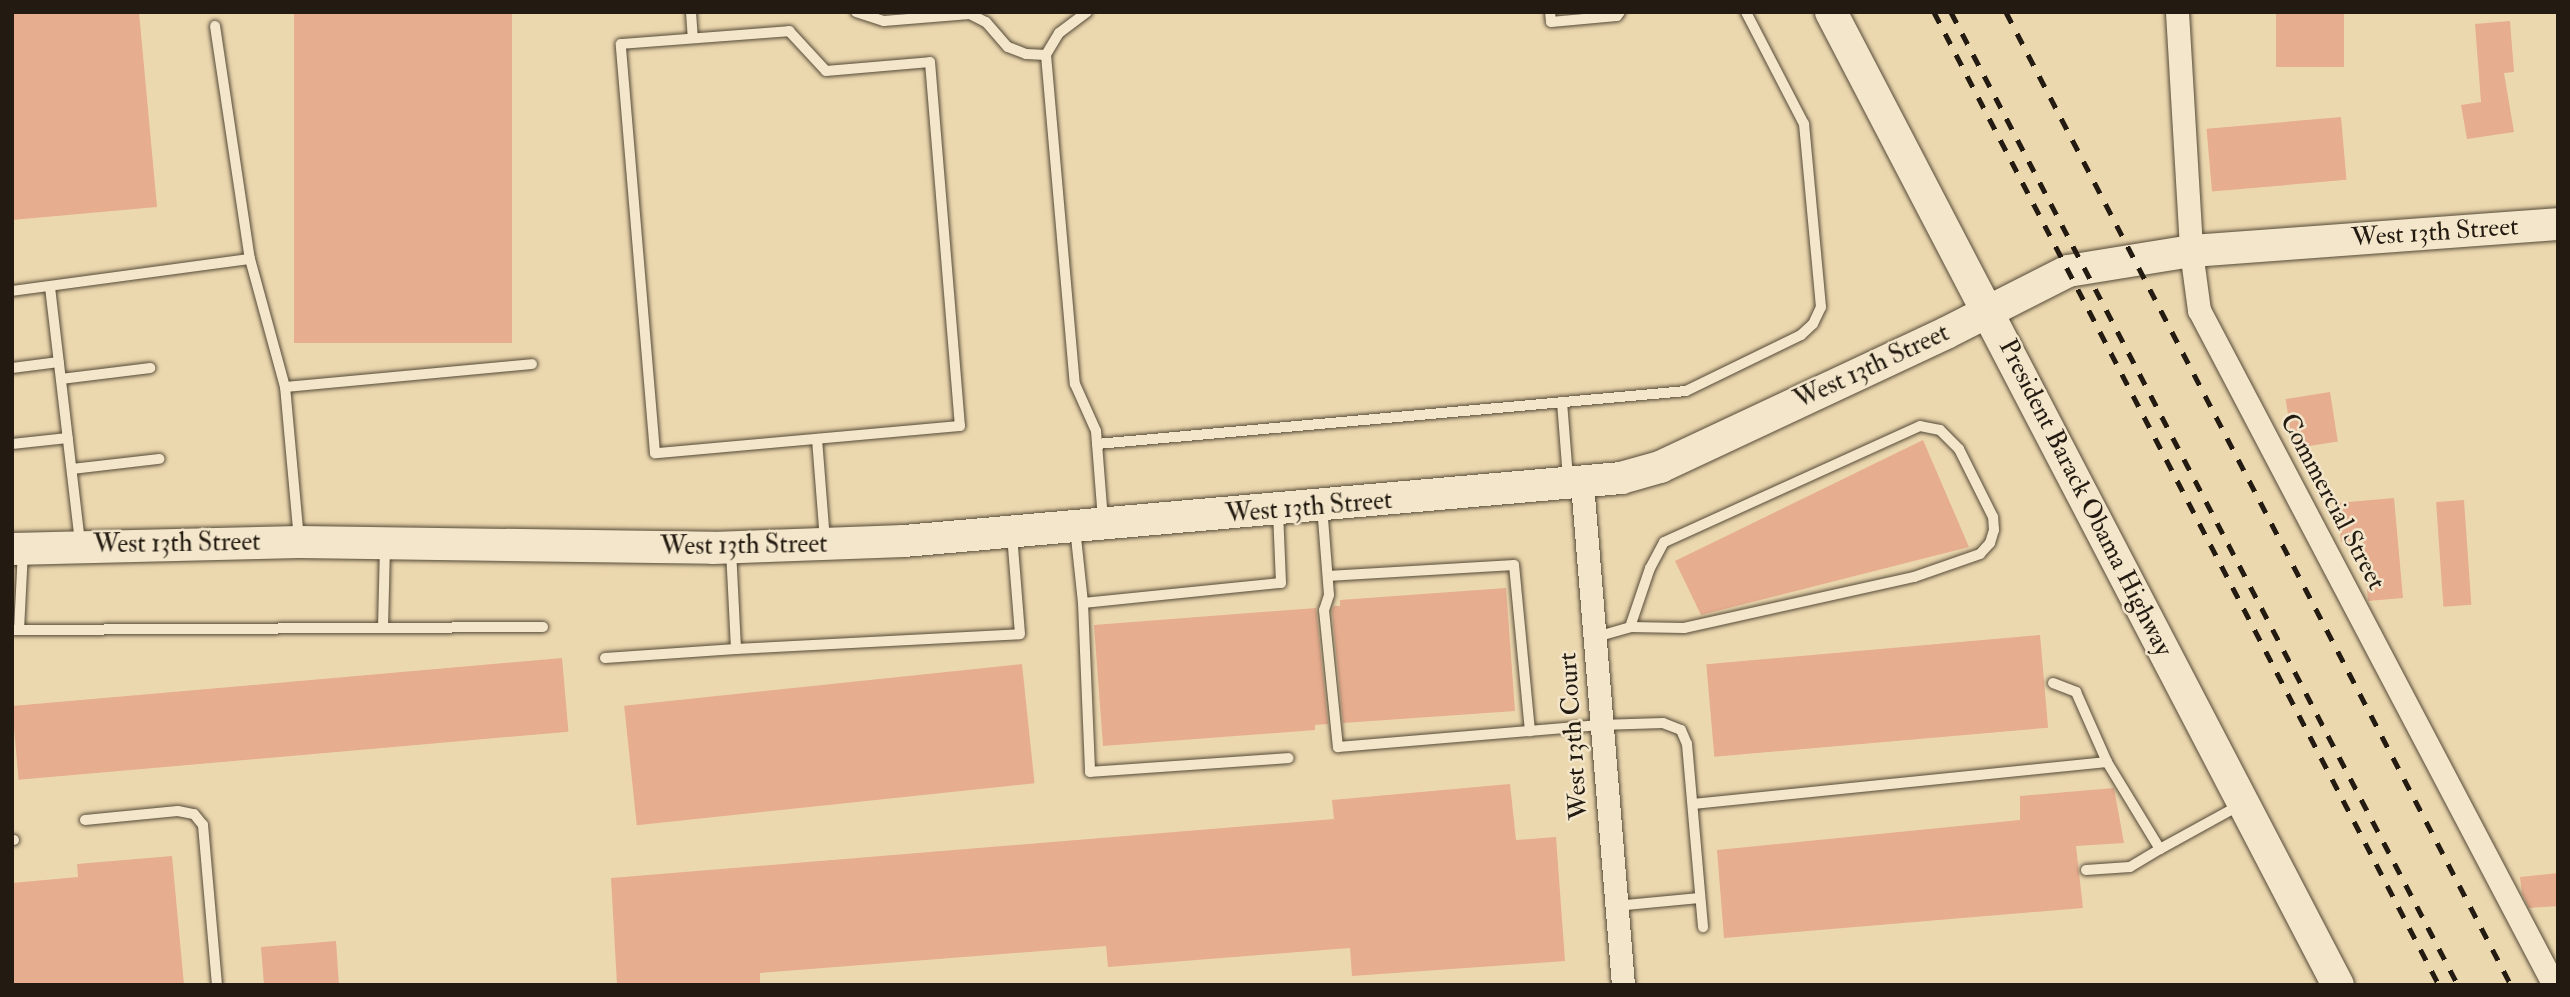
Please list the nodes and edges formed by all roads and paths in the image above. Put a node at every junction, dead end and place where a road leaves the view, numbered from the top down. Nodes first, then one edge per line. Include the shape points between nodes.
1 (691, 12) edge
2 (856, 12) edge
3 (1087, 12) edge
4 (1550, 12) edge
5 (1620, 12) edge
6 (1746, 12) edge
7 (1831, 12) edge
8 (2177, 12) edge
9 (215, 26) dead end
10 (694, 38) junction
11 (1046, 55) junction
12 (2558, 224) edge
13 (2191, 251) junction
14 (250, 259) junction
15 (50, 287) junction
16 (12, 291) edge
17 (1989, 312) junction
18 (59, 362) junction
19 (532, 364) dead end
20 (12, 368) edge
21 (150, 369) dead end
22 (61, 379) junction
23 (285, 387) junction
24 (1562, 402) junction
25 (68, 438) junction
26 (817, 439) junction
27 (12, 444) edge
28 (1097, 444) junction
29 (159, 459) dead end
30 (72, 469) junction
31 (1575, 484) junction
32 (1322, 506) junction
33 (1278, 510) junction
34 (1090, 527) junction
35 (1012, 533) junction
36 (299, 542) junction
37 (825, 544) junction
38 (386, 545) junction
39 (80, 546) junction
40 (731, 547) junction
41 (17, 548) edge
42 (1328, 576) junction
43 (1083, 603) junction
44 (543, 627) dead end
45 (1630, 627) junction
46 (383, 628) junction
47 (16, 630) edge
48 (1596, 637) junction
49 (736, 649) junction
50 (604, 658) dead end
51 (2053, 683) dead end
52 (1600, 725) junction
53 (1530, 731) junction
54 (1289, 758) dead end
55 (2107, 762) junction
56 (2244, 803) junction
57 (1693, 804) junction
58 (85, 820) dead end
59 (2160, 849) junction
60 (2086, 870) dead end
61 (1700, 898) junction
62 (1615, 906) junction
63 (1703, 927) dead end
64 (217, 985) edge
65 (1623, 985) edge
66 (2338, 985) edge
67 (2554, 985) edge

1 - 10 lane
2 - 11 lane via 884,21 970,14 986,22 1008,47
3 - 11 lane via 1059,33
4 - 5 lane via 1551,22 1617,16
6 - 24 lane via 1804,124 1821,307 1801,335 1685,391
7 - 17 street, President Barack Obama Highway
8 - 13 street, Commercial Street
9 - 14 lane
10 - 26 lane via 621,44 655,453
10 - 26 lane via 789,31 827,71 930,62 960,426
11 - 28 lane via 1075,384 1096,431
12 - 13 street, West 13th Street
13 - 17 street, West 13th Street via 2068,271
13 - 67 street, Commercial Street via 2199,310
14 - 15 lane
14 - 23 lane
15 - 16 lane
15 - 18 lane
17 - 31 street, West 13th Street via 1660,467
17 - 56 street, President Barack Obama Highway
18 - 20 lane
18 - 22 lane
19 - 23 lane
21 - 22 lane
22 - 25 lane
23 - 36 lane
24 - 28 lane
24 - 31 lane
25 - 27 lane
25 - 30 lane
26 - 37 lane
28 - 34 lane
29 - 30 lane
30 - 39 lane
31 - 32 street, West 13th Street
31 - 48 street, West 13th Court
32 - 33 street, West 13th Street
32 - 42 lane
33 - 34 street, West 13th Street
33 - 43 lane via 1281,583
34 - 35 street, West 13th Street
34 - 43 lane
35 - 37 street, West 13th Street
35 - 49 lane via 1020,634
36 - 38 street, West 13th Street
36 - 39 street, West 13th Street
37 - 40 street, West 13th Street
38 - 40 street, West 13th Street
38 - 46 lane
39 - 41 street, West 13th Street
40 - 49 lane
41 - 47 lane
42 - 53 lane via 1514,565
42 - 53 lane via 1324,610 1338,747
43 - 54 lane via 1090,772
44 - 46 lane
45 - 45 lane via 1664,542 1920,426 1940,430 1959,449 1993,517 1990,543 1980,554 1914,577 1684,628
45 - 48 lane
46 - 47 lane
48 - 52 street, West 13th Court
49 - 50 lane
51 - 55 lane via 2076,692
52 - 53 lane
52 - 57 lane via 1663,723 1681,730 1687,744
52 - 62 street, West 13th Court
55 - 57 lane
55 - 59 lane
56 - 59 lane
56 - 66 street, President Barack Obama Highway
57 - 61 lane
58 - 64 lane via 178,811 194,814 203,825
59 - 60 lane via 2130,867
61 - 62 lane
61 - 63 lane
62 - 65 street, West 13th Court

